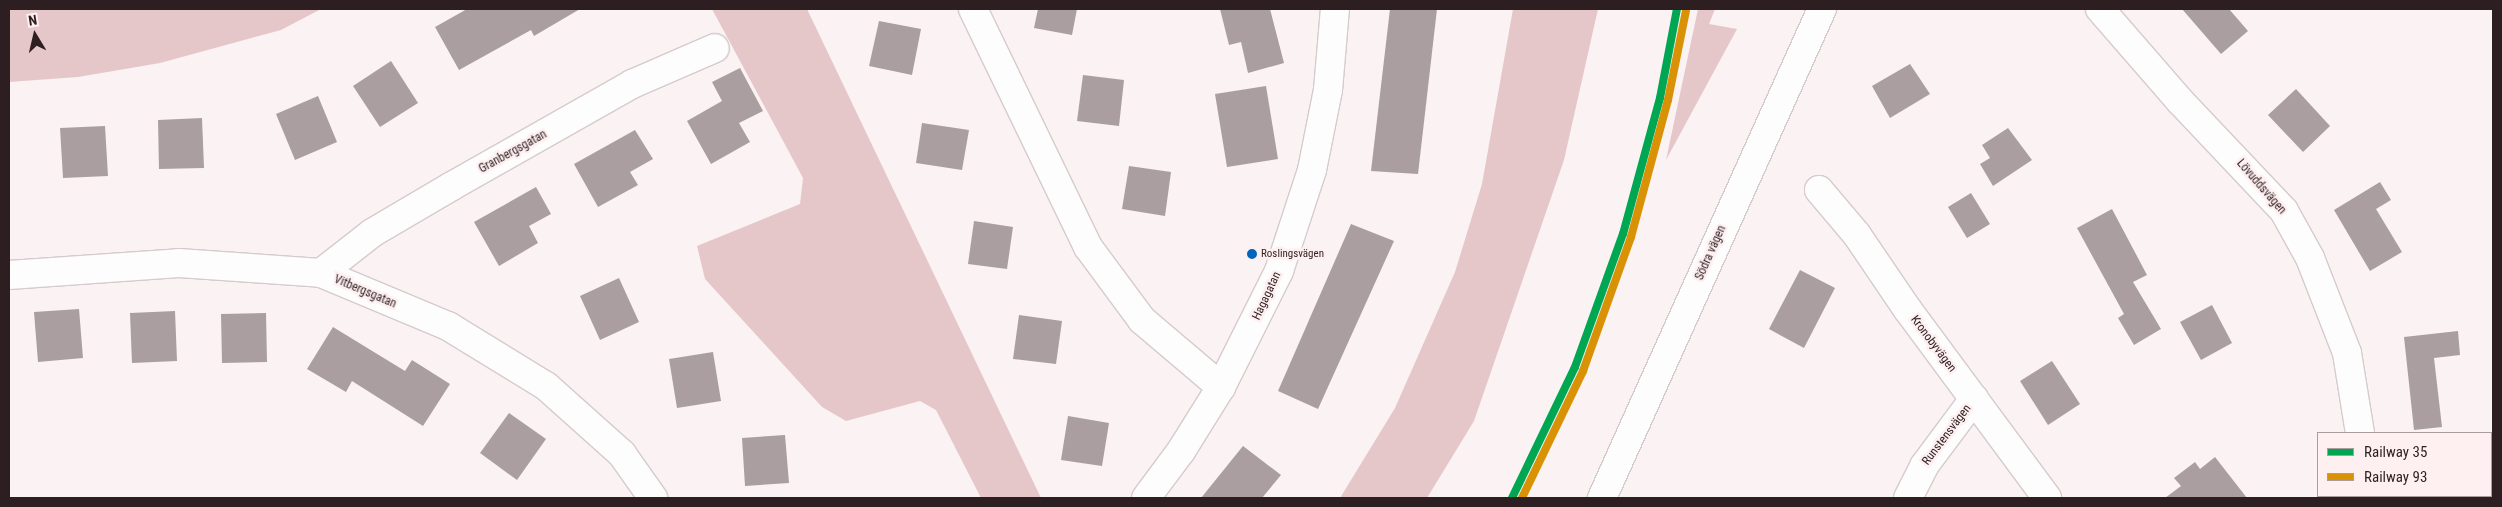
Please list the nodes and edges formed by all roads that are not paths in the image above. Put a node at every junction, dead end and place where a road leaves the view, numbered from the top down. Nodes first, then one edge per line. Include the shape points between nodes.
1 (973, 9) edge
2 (1335, 9) edge
3 (1822, 9) edge
4 (2100, 9) edge
5 (715, 48) dead end
6 (1819, 190) dead end
7 (321, 273) junction
8 (9, 275) edge
9 (1221, 388) junction
10 (1974, 399) junction
11 (2360, 432) edge
12 (653, 498) edge
13 (1146, 498) edge
14 (1602, 498) edge
15 (1908, 498) edge
16 (2047, 498) edge

1 - 9 main road via 1088,247 1142,320
2 - 9 main road, Hagagatan via 1328,90 1312,170 1279,271
3 - 14 main road, Södra vägen
4 - 11 main road, Lövuddsvägen via 2180,101 2284,211 2310,258 2348,353
5 - 7 main road, Granbergsgatan via 632,84 452,186 372,233
6 - 10 main road, Kronobyvägen via 1857,235
7 - 8 main road, Vitbergsgatan via 179,263
7 - 12 main road, Vitbergsgatan via 448,326 546,386 622,454
9 - 13 main road, Hagagatan
10 - 15 main road, Runstensvägen via 1924,466
10 - 16 main road, Kronobyvägen

